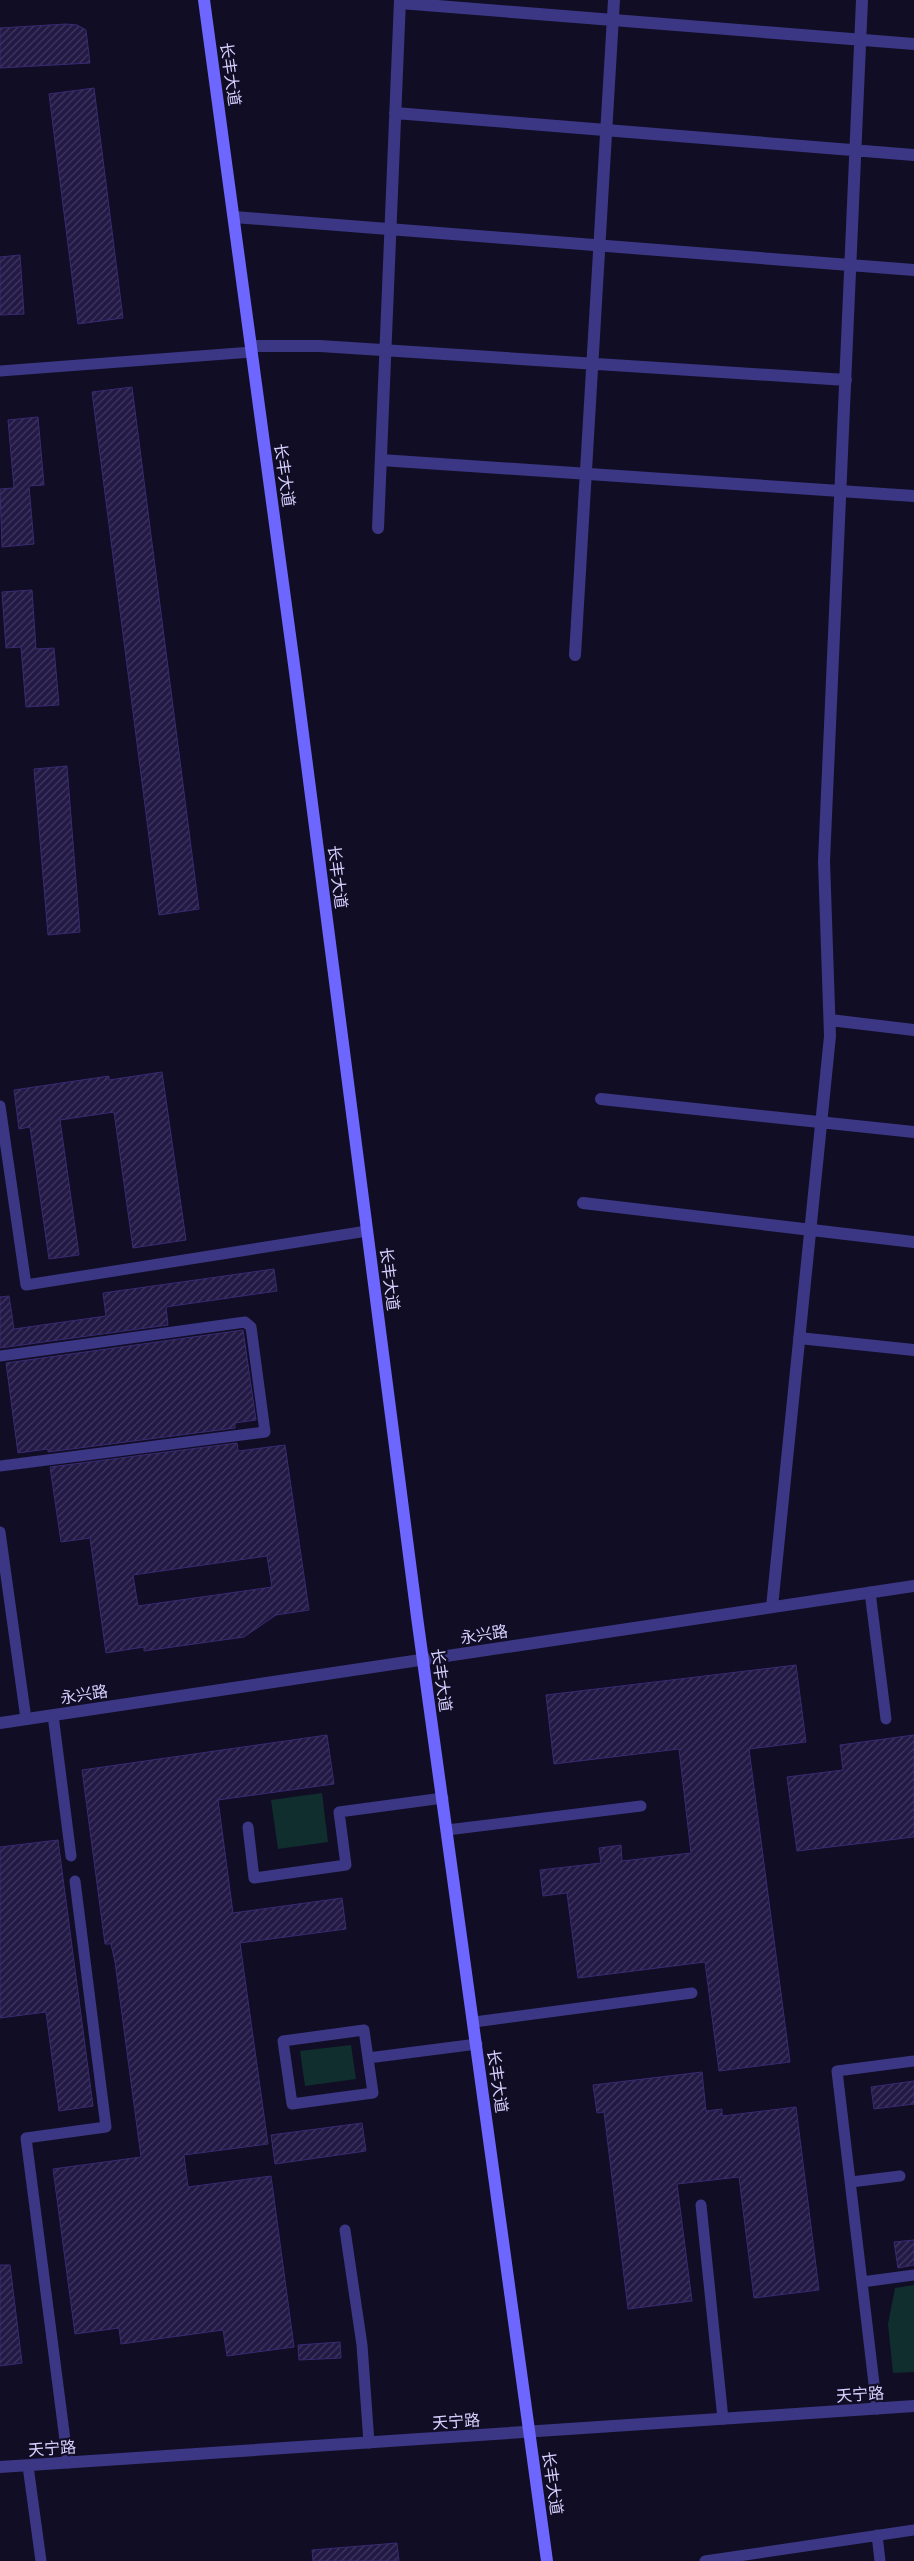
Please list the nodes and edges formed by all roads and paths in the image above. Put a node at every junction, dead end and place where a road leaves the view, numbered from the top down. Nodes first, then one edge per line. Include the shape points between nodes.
1 (204, 0) edge
2 (614, 0) edge
3 (862, 0) edge
4 (400, 1) edge
5 (613, 20) junction
6 (860, 40) junction
7 (914, 44) edge
8 (395, 112) junction
9 (607, 130) junction
10 (855, 150) junction
11 (914, 155) edge
12 (234, 217) junction
13 (390, 229) junction
14 (600, 245) junction
15 (850, 265) junction
16 (914, 270) edge
17 (251, 349) junction
18 (384, 350) junction
19 (592, 363) junction
20 (0, 371) edge
21 (846, 380) junction
22 (381, 460) junction
23 (586, 474) junction
24 (841, 491) junction
25 (914, 496) edge
26 (378, 528) dead end
27 (575, 655) dead end
28 (830, 1020) junction
29 (914, 1030) edge
30 (601, 1099) dead end
31 (0, 1106) edge
32 (821, 1122) junction
33 (914, 1132) edge
34 (583, 1203) dead end
35 (810, 1230) junction
36 (367, 1231) junction
37 (914, 1242) edge
38 (799, 1338) junction
39 (914, 1350) edge
40 (0, 1356) edge
41 (0, 1466) edge
42 (0, 1532) edge
43 (914, 1586) edge
44 (870, 1592) junction
45 (772, 1607) junction
46 (423, 1659) junction
47 (53, 1715) junction
48 (26, 1719) junction
49 (886, 1719) dead end
50 (0, 1723) edge
51 (443, 1798) junction
52 (641, 1806) dead end
53 (248, 1827) dead end
54 (447, 1830) junction
55 (71, 1856) dead end
56 (75, 1881) dead end
57 (692, 1993) dead end
58 (474, 2022) junction
59 (477, 2044) junction
60 (368, 2058) junction
61 (914, 2061) edge
62 (900, 2176) dead end
63 (850, 2182) junction
64 (701, 2205) dead end
65 (345, 2230) dead end
66 (914, 2275) edge
67 (862, 2282) junction
68 (914, 2406) edge
69 (877, 2409) junction
70 (724, 2419) junction
71 (530, 2432) junction
72 (369, 2443) junction
73 (68, 2463) junction
74 (28, 2466) junction
75 (0, 2467) edge
76 (914, 2530) edge
77 (877, 2535) junction
78 (41, 2561) edge
79 (547, 2561) edge
80 (705, 2561) edge
81 (880, 2561) edge

1 - 12 main road, 长丰大道
2 - 5 street
3 - 6 street
4 - 5 street
4 - 8 street
5 - 6 street
5 - 9 street
6 - 7 street
6 - 10 street
8 - 9 street
8 - 13 street
9 - 10 street
9 - 14 street
10 - 11 street
10 - 15 street
12 - 13 street
12 - 17 main road, 长丰大道
13 - 14 street
13 - 18 street
14 - 15 street
14 - 19 street
15 - 16 street
15 - 21 street
17 - 18 street via 320,346
17 - 20 lane
17 - 36 main road, 长丰大道
18 - 19 street
18 - 22 street
19 - 21 street
19 - 23 street
21 - 24 street
22 - 23 street
22 - 26 street
23 - 24 street
23 - 27 street
24 - 25 street
24 - 28 street via 824,861
28 - 29 street
28 - 32 street
30 - 32 street
31 - 36 lane via 26,1285
32 - 33 street
32 - 35 street
34 - 35 street
35 - 37 street
35 - 38 street
36 - 46 main road, 长丰大道
38 - 39 street
38 - 45 street
40 - 41 lane via 246,1322 251,1327 265,1432
42 - 48 lane
43 - 44 street, 永兴路
44 - 45 street, 永兴路
44 - 49 lane
45 - 46 street, 永兴路
46 - 47 street, 永兴路
46 - 51 main road, 长丰大道
47 - 48 street, 永兴路
47 - 55 lane
48 - 50 street, 永兴路
51 - 53 lane via 339,1812 346,1865 254,1878
51 - 54 main road, 长丰大道
52 - 54 lane
54 - 58 main road, 长丰大道
56 - 73 lane via 106,2127 26,2138
57 - 58 lane
58 - 59 main road, 长丰大道
59 - 60 lane
59 - 71 main road, 长丰大道
60 - 60 lane via 373,2093 292,2104 283,2041 364,2030
61 - 63 lane via 837,2071
62 - 63 lane
63 - 67 lane
64 - 70 lane
65 - 72 lane via 362,2345
66 - 67 lane
67 - 69 lane
68 - 69 street, 天宁路
69 - 70 street, 天宁路
70 - 71 street, 天宁路
71 - 72 street, 天宁路
71 - 79 main road, 长丰大道
72 - 73 street, 天宁路
73 - 74 street, 天宁路
74 - 75 street, 天宁路
74 - 78 lane
76 - 77 lane
77 - 80 lane
77 - 81 lane

